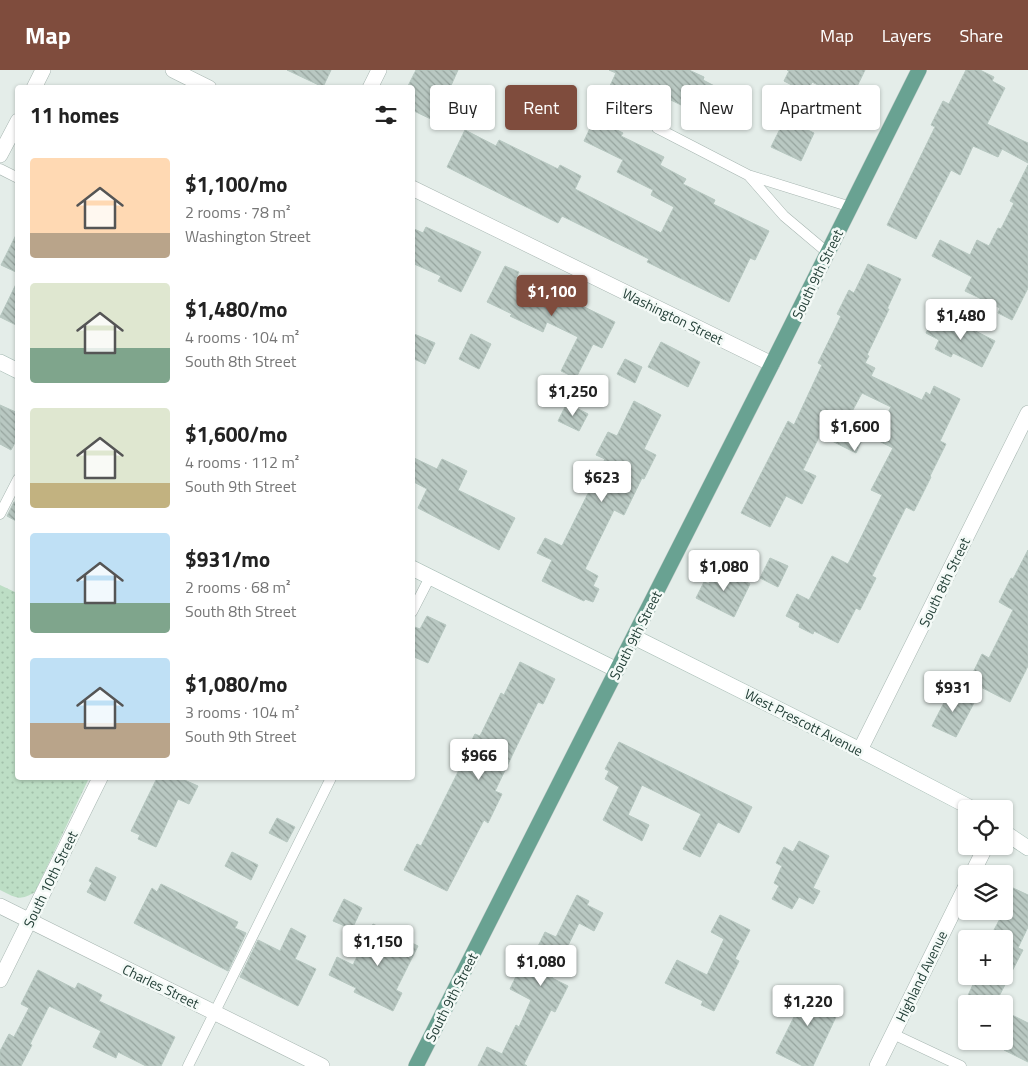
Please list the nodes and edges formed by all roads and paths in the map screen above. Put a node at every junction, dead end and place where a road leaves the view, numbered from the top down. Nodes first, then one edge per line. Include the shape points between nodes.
1 (43, 70) edge
2 (173, 70) edge
3 (379, 70) edge
4 (919, 70) edge
5 (36, 85) edge
6 (203, 85) edge
7 (372, 85) edge
8 (15, 127) edge
9 (661, 130) edge
10 (0, 155) edge
11 (0, 169) edge
12 (748, 175) junction
13 (15, 176) edge
14 (415, 189) edge
15 (851, 207) junction
16 (828, 252) junction
17 (0, 362) edge
18 (772, 364) junction
19 (15, 370) edge
20 (1028, 413) edge
21 (15, 485) edge
22 (0, 514) edge
23 (415, 570) edge
24 (430, 577) junction
25 (415, 606) edge
26 (634, 637) junction
27 (617, 670) junction
28 (860, 750) junction
29 (99, 780) edge
30 (330, 780) edge
31 (958, 801) edge
32 (1013, 838) edge
33 (1028, 848) edge
34 (958, 902) edge
35 (0, 906) edge
36 (30, 921) junction
37 (0, 980) edge
38 (215, 1012) junction
39 (893, 1034) junction
40 (188, 1066) edge
41 (322, 1066) edge
42 (416, 1066) edge
43 (877, 1066) edge
44 (961, 1066) edge

1 - 5 street
2 - 6 street
3 - 7 street
4 - 15 main road, South 9th Street
8 - 10 street
9 - 12 lane
11 - 13 lane
12 - 15 lane
12 - 16 lane via 784,216
14 - 18 street, Washington Street
15 - 16 main road, South 9th Street
16 - 18 main road, South 9th Street
17 - 19 street
18 - 26 main road, South 9th Street
20 - 28 street, South 8th Street
21 - 22 lane
23 - 24 street
24 - 25 lane
24 - 27 street
26 - 27 main road, South 9th Street
26 - 28 street, West Prescott Avenue
27 - 42 main road, South 9th Street
28 - 31 street, West Prescott Avenue
29 - 36 street, South 10th Street
30 - 38 lane
32 - 33 street
34 - 39 street, Highland Avenue
35 - 36 street, Charles Street
36 - 37 street, South 10th Street
36 - 38 street, Charles Street
38 - 40 lane
38 - 41 street, Charles Street
39 - 43 street, Highland Avenue
39 - 44 lane

